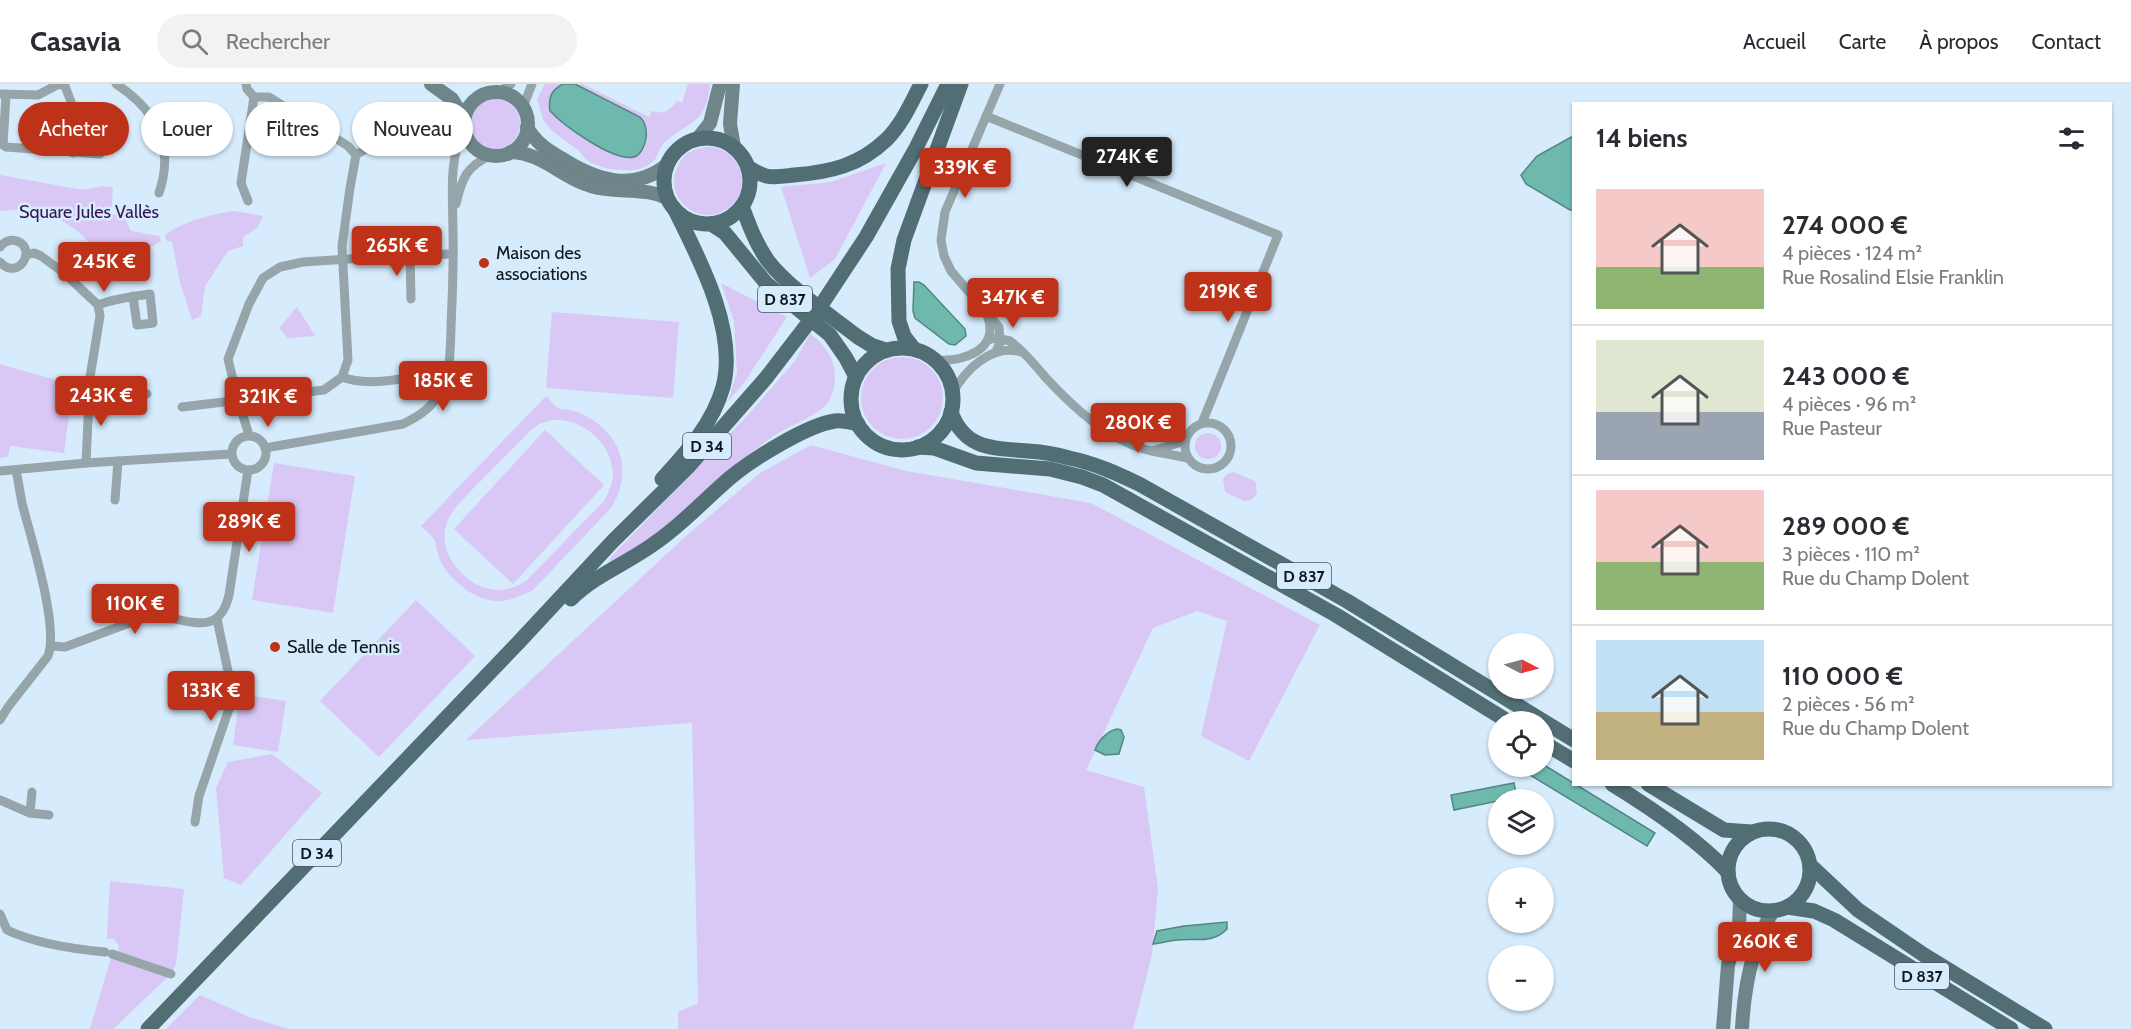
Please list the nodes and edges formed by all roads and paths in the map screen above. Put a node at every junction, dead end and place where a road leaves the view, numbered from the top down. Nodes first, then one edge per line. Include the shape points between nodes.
1 (12, 84) edge
2 (65, 84) edge
3 (116, 84) edge
4 (246, 84) edge
5 (532, 84) edge
6 (720, 84) edge
7 (733, 84) edge
8 (921, 84) edge
9 (948, 84) edge
10 (961, 84) edge
11 (1000, 84) edge
12 (435, 86) edge
13 (505, 88) edge
14 (7, 95) edge
15 (254, 97) junction
16 (476, 99) junction
17 (71, 102) edge
18 (453, 102) edge
19 (472, 102) edge
20 (523, 107) junction
21 (986, 117) junction
22 (528, 128) junction
23 (698, 138) junction
24 (473, 147) edge
25 (734, 147) junction
26 (18, 148) edge
27 (352, 150) edge
28 (511, 152) junction
29 (491, 155) junction
30 (356, 156) edge
31 (456, 156) edge
32 (668, 164) junction
33 (749, 168) junction
34 (159, 193) dead end
35 (248, 201) dead end
36 (671, 203) junction
37 (742, 206) junction
38 (711, 224) junction
39 (453, 230) junction
40 (0, 247) edge
41 (26, 255) junction
42 (410, 255) junction
43 (453, 255) junction
44 (342, 259) junction
45 (0, 262) edge
46 (133, 297) dead end
47 (411, 299) dead end
48 (98, 305) junction
49 (986, 312) junction
50 (1000, 338) junction
51 (988, 340) junction
52 (914, 349) junction
53 (886, 350) junction
54 (995, 352) junction
55 (1022, 352) junction
56 (935, 360) junction
57 (422, 375) dead end
58 (342, 377) junction
59 (856, 377) junction
60 (89, 391) junction
61 (147, 394) dead end
62 (952, 394) junction
63 (238, 400) junction
64 (182, 407) dead end
65 (951, 412) junction
66 (1202, 423) junction
67 (858, 424) junction
68 (249, 435) junction
69 (1185, 441) junction
70 (918, 447) junction
71 (266, 448) junction
72 (1152, 451) junction
73 (231, 454) junction
74 (1188, 458) junction
75 (118, 461) junction
76 (86, 463) junction
77 (248, 470) junction
78 (0, 471) edge
79 (16, 471) junction
80 (115, 500) dead end
81 (613, 541) junction
82 (217, 619) junction
83 (518, 643) junction
84 (52, 646) junction
85 (1491, 711) edge
86 (0, 720) edge
87 (1572, 739) edge
88 (1554, 749) edge
89 (1572, 760) edge
90 (1615, 786) edge
91 (1651, 786) edge
92 (32, 792) dead end
93 (0, 800) edge
94 (30, 813) junction
95 (49, 815) dead end
96 (195, 822) dead end
97 (1751, 832) junction
98 (1810, 865) junction
99 (1728, 872) junction
100 (1740, 899) junction
101 (1780, 909) junction
102 (0, 914) edge
103 (171, 974) dead end
104 (148, 1029) edge
105 (1723, 1029) edge
106 (1742, 1029) edge
107 (2011, 1029) edge
108 (2045, 1029) edge

1 - 14 street
2 - 14 street via 38,95
2 - 17 street
3 - 34 street via 141,103 162,139 165,175
4 - 15 street
5 - 20 street
6 - 23 main road via 710,123
7 - 25 main road via 730,124
8 - 33 main road via 887,139 849,165 837,170 774,177
9 - 81 main road, D 34 via 893,191 837,283 793,344 688,467
10 - 52 main road via 904,240 898,269 899,321
11 - 21 street
12 - 16 main road
12 - 18 main road
13 - 16 main road
13 - 20 main road
14 - 26 street via 3,145
15 - 27 street via 269,97
15 - 35 street via 241,183
16 - 19 main road
20 - 22 main road
21 - 49 street via 945,213 941,240 951,271
21 - 66 street via 1278,235
22 - 28 main road via 522,142
22 - 32 main road via 535,141 549,151 599,178 639,179
23 - 25 main road via 717,138
23 - 32 main road via 680,147
24 - 29 main road
25 - 33 main road
28 - 29 main road
28 - 36 main road via 529,153 589,186 652,192
29 - 39 street via 472,166 461,185
30 - 44 street
31 - 39 street
32 - 36 main road via 664,181
33 - 37 main road via 750,188
36 - 38 main road via 691,220
36 - 81 main road via 722,321 725,374 705,426
37 - 38 main road via 728,218
37 - 53 main road, D 837 via 761,250 780,275 858,337
38 - 59 main road, D 837 via 725,233 766,283 830,335
39 - 43 street
40 - 41 street via 15,241 23,246
41 - 45 street via 16,268 7,268
41 - 48 street via 41,255
42 - 43 street
42 - 44 street
42 - 47 street
43 - 71 street via 449,368 431,406 402,424
44 - 58 street via 348,360
44 - 63 street via 280,267 263,278 228,359
46 - 48 street
48 - 60 street via 100,316
49 - 50 street via 999,327
49 - 51 street
50 - 51 street
50 - 54 street
50 - 55 street
51 - 56 street via 972,354
52 - 53 main road
52 - 56 main road
53 - 59 main road via 868,360
54 - 55 street
54 - 62 street via 966,373
55 - 72 street via 1089,418
56 - 62 main road via 947,375
57 - 58 street via 372,382
58 - 63 street via 324,390
59 - 67 main road via 851,403
60 - 61 street
60 - 76 street
62 - 65 main road
63 - 64 street
63 - 68 street
65 - 70 main road via 939,433
65 - 87 main road, D 837 via 959,429 980,444 1071,458 1139,484 1347,601
66 - 69 street via 1190,430
66 - 74 street via 1213,423 1227,431 1232,445 1229,455 1223,464 1212,469 1198,467
67 - 70 main road via 870,438 886,447
67 - 83 main road via 842,420 823,424 748,465 671,531 585,586
68 - 71 street
68 - 73 street via 234,443
69 - 72 street
69 - 74 street
70 - 85 main road, D 837 via 934,448 976,464 1065,472 1103,485 1336,615
71 - 77 street via 262,464
72 - 74 street
73 - 75 street
73 - 77 street via 238,467
75 - 76 street
75 - 80 street
76 - 79 street
77 - 82 street via 229,595 224,613
78 - 79 street
79 - 84 street
81 - 83 main road, D 34
82 - 84 street via 203,624 148,616 65,647
82 - 96 street via 229,676 230,709
83 - 104 main road, D 34
84 - 86 street
88 - 89 main road
90 - 99 main road
91 - 97 main road via 1724,830
92 - 94 street
93 - 94 street
94 - 95 street
97 - 98 main road via 1770,828 1789,834 1804,847
97 - 99 main road via 1731,853
98 - 101 main road via 1807,886 1795,902
98 - 108 main road, D 837 via 1858,910
99 - 100 main road
100 - 101 main road via 1761,910
100 - 105 main road via 1738,929 1727,972
101 - 106 main road via 1764,927 1755,952
101 - 107 main road, D 837 via 1814,911 1834,921
102 - 103 street via 7,930 19,936 109,953

